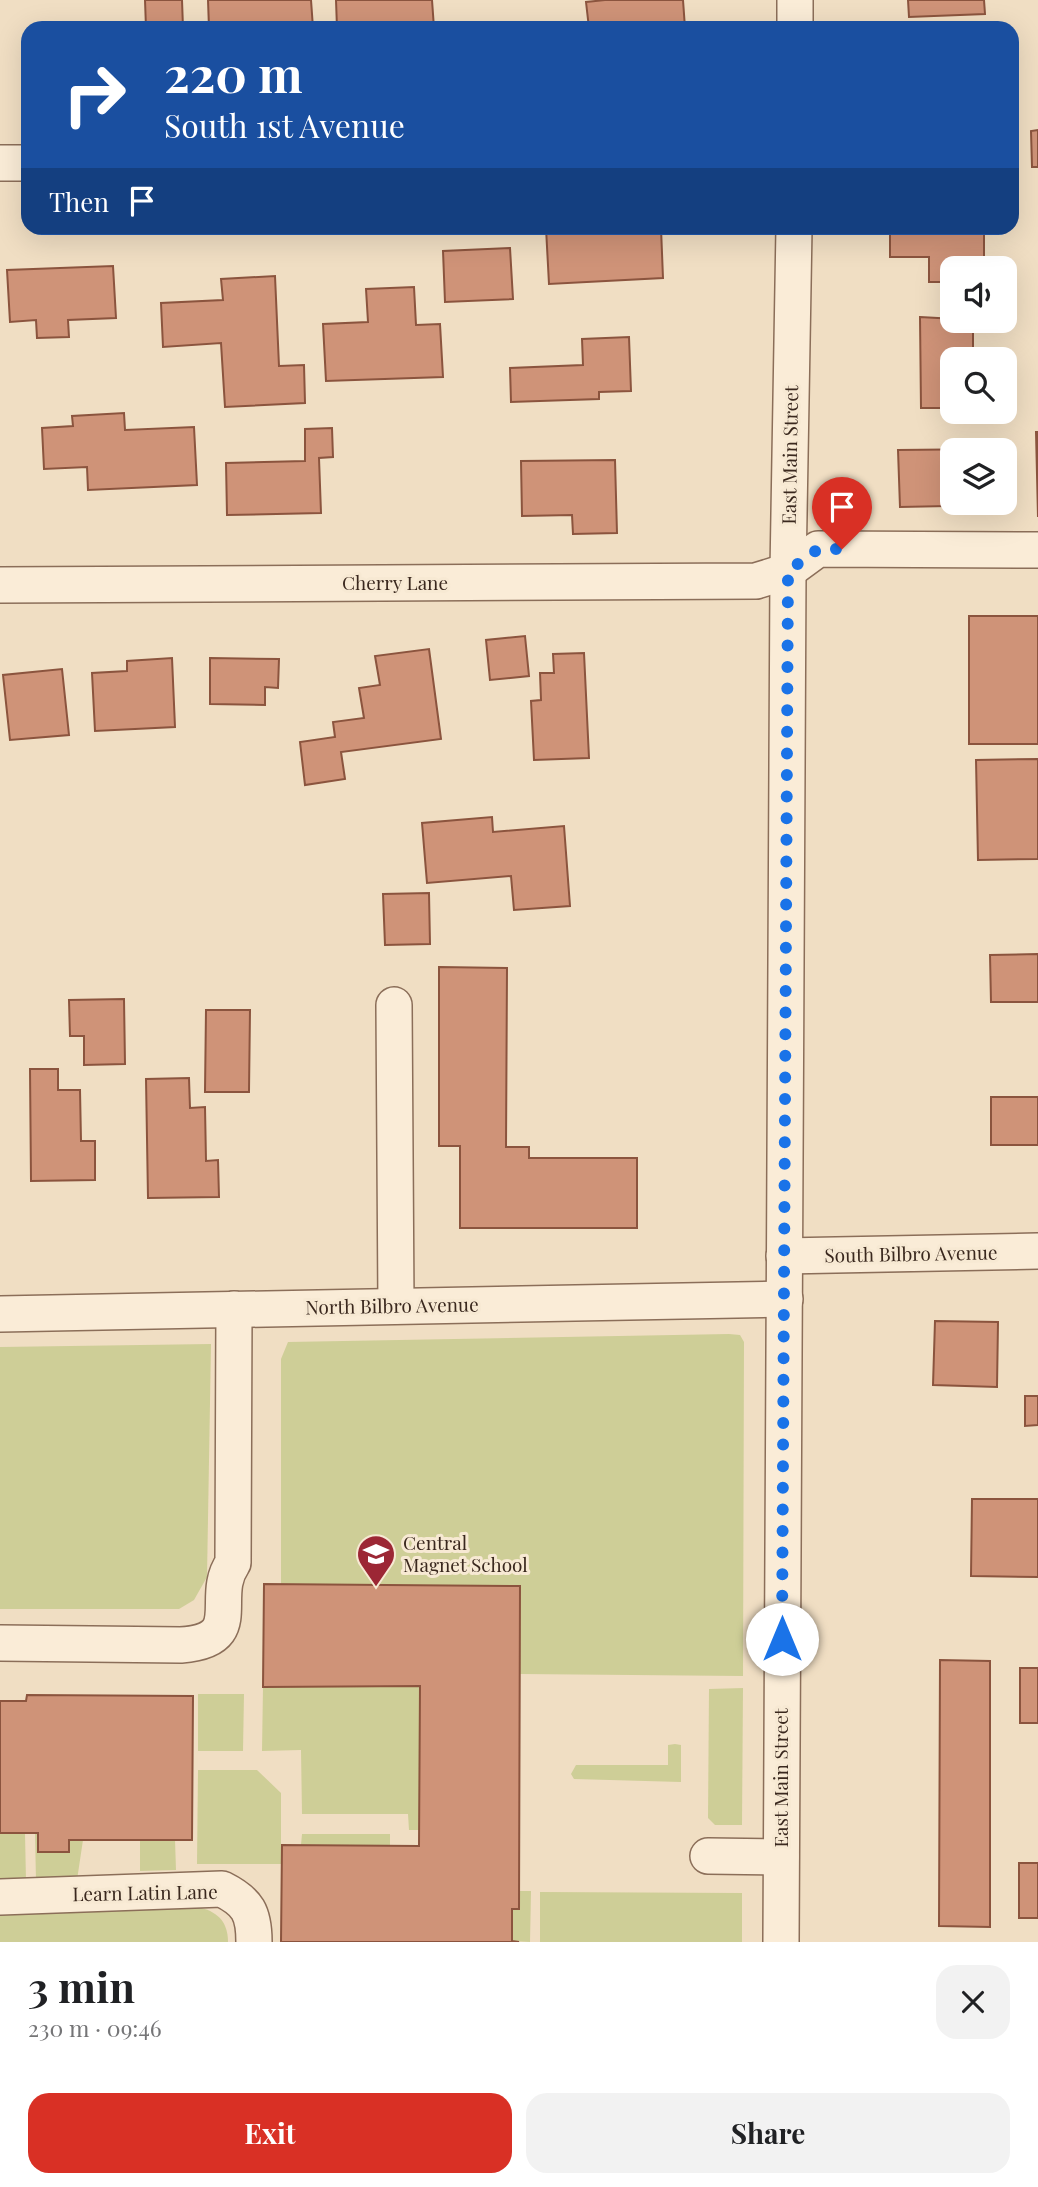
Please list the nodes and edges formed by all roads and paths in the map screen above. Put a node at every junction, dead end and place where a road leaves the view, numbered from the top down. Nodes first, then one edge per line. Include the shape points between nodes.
1 (795, 0) edge
2 (795, 21) edge
3 (0, 163) edge
4 (21, 163) edge
5 (794, 235) edge
6 (1025, 550) edge
7 (788, 571) junction
8 (0, 585) edge
9 (394, 1005) dead end
10 (1038, 1251) edge
11 (784, 1256) junction
12 (785, 1299) junction
13 (396, 1306) junction
14 (234, 1310) junction
15 (0, 1314) edge
16 (0, 1643) edge
17 (708, 1856) dead end
18 (781, 1857) junction
19 (0, 1897) edge
20 (254, 1942) edge
21 (781, 1942) edge

1 - 2 street
3 - 4 street
5 - 7 street, East Main Street
6 - 7 street, Cherry Lane via 818,549
7 - 8 street, Cherry Lane via 756,581
7 - 11 street, East Main Street
9 - 13 street
10 - 11 street, South Bilbro Avenue
11 - 12 street, East Main Street
12 - 13 street, North Bilbro Avenue
12 - 18 street, East Main Street
13 - 14 street, North Bilbro Avenue
14 - 15 street, North Bilbro Avenue
14 - 16 street via 233,1563 225,1574 226,1609 220,1632 208,1640 181,1645
17 - 18 street
18 - 21 street, East Main Street
19 - 20 street, Learn Latin Lane via 222,1889 249,1907

